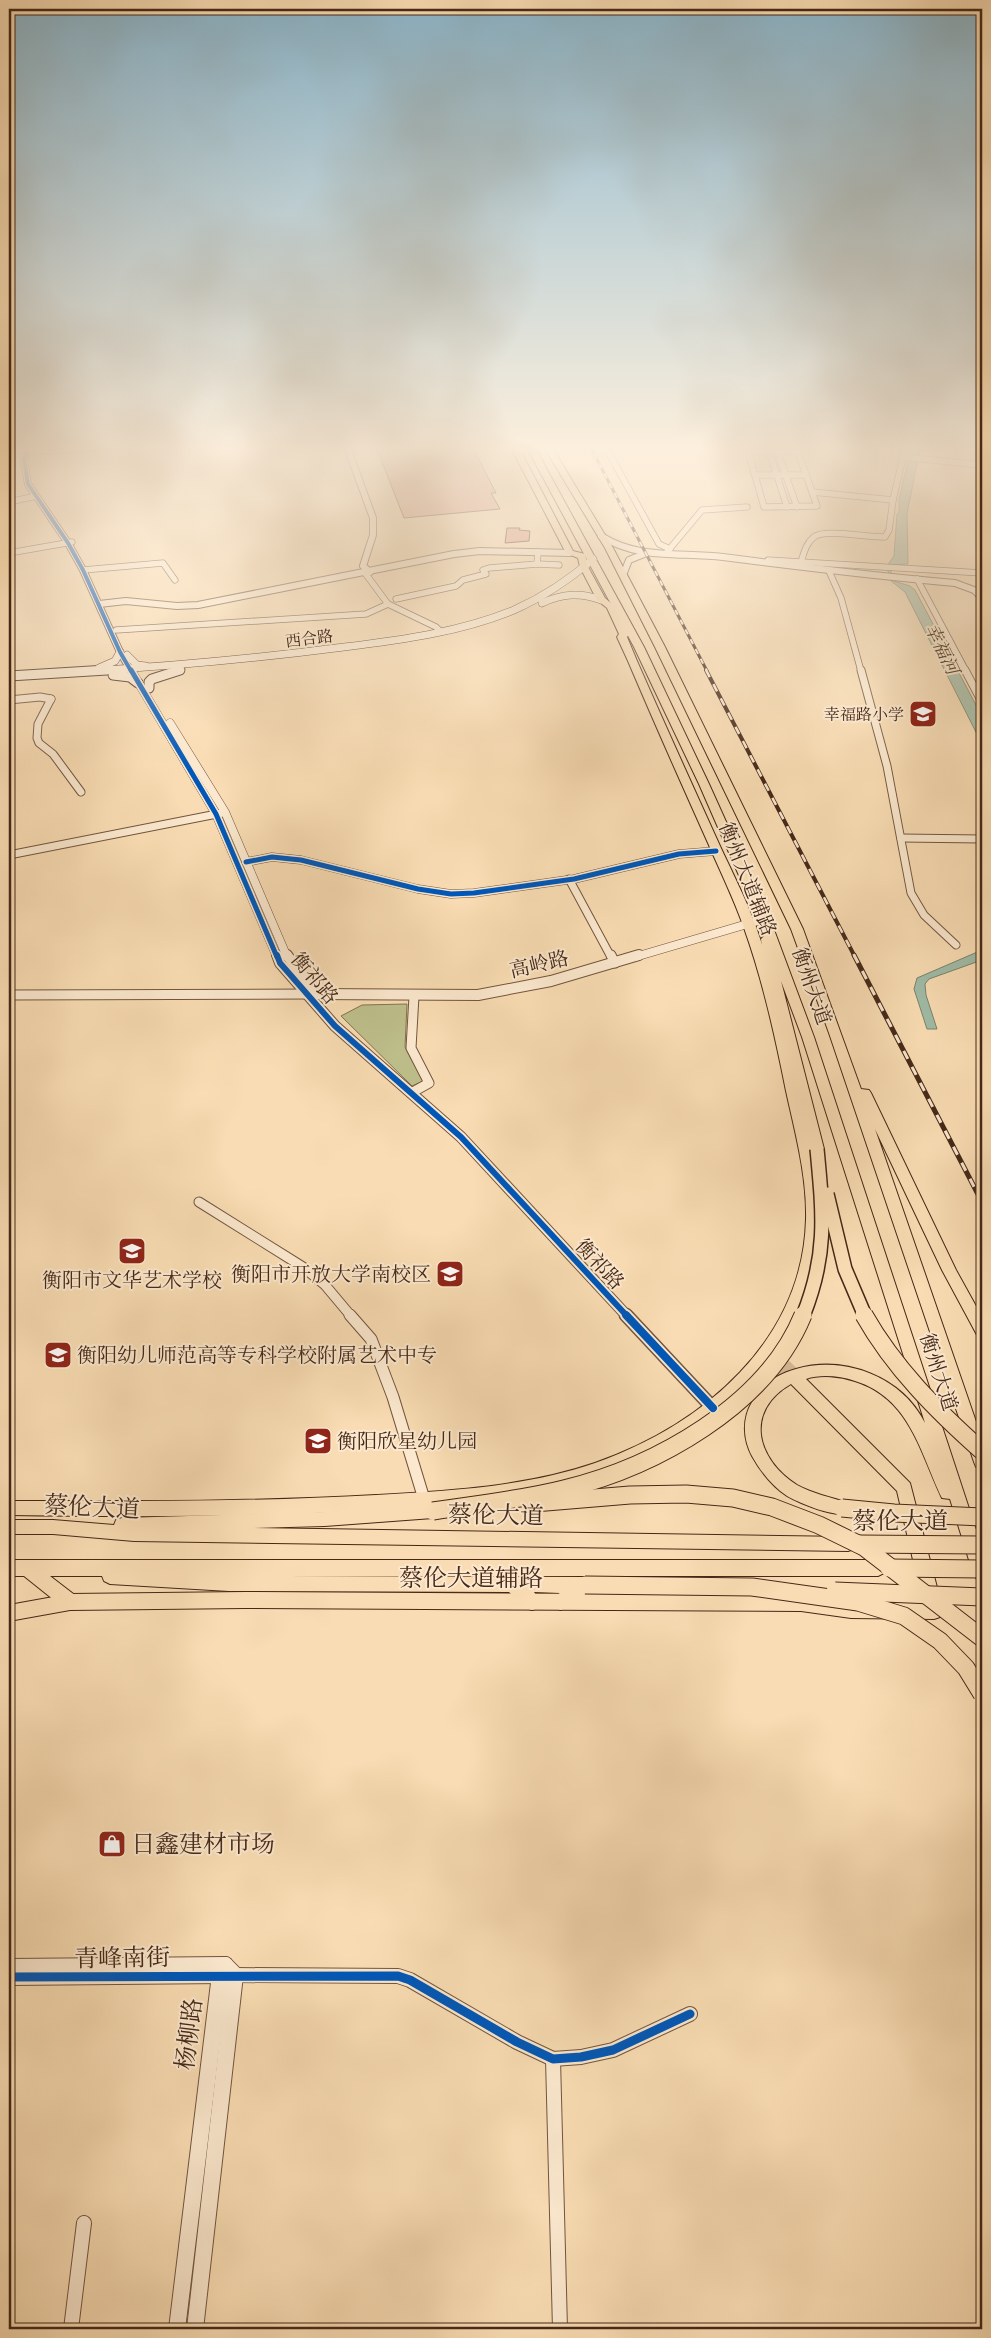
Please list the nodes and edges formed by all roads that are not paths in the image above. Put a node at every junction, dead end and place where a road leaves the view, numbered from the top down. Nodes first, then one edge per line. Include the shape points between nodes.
1 (77, 553) edge
2 (370, 553) edge
3 (371, 553) edge
4 (452, 553) edge
5 (465, 553) edge
6 (538, 553) edge
7 (574, 553) edge
8 (582, 553) edge
9 (610, 553) edge
10 (648, 553) edge
11 (686, 553) edge
12 (804, 553) edge
13 (720, 557) junction
14 (370, 558) junction
15 (586, 561) junction
16 (801, 562) junction
17 (537, 564) junction
18 (560, 565) dead end
19 (385, 567) junction
20 (86, 569) junction
21 (367, 570) junction
22 (829, 571) junction
23 (982, 573) edge
24 (622, 575) junction
25 (917, 579) junction
26 (175, 580) dead end
27 (982, 598) edge
28 (396, 599) dead end
29 (601, 600) junction
30 (103, 604) junction
31 (388, 604) junction
32 (615, 608) junction
33 (116, 630) junction
34 (441, 632) junction
35 (124, 654) junction
36 (161, 666) junction
37 (192, 668) junction
38 (134, 670) junction
39 (80, 672) junction
40 (101, 674) junction
41 (9, 676) edge
42 (9, 680) edge
43 (138, 683) junction
44 (148, 688) junction
45 (9, 700) edge
46 (982, 702) edge
47 (81, 792) dead end
48 (221, 813) junction
49 (901, 838) junction
50 (982, 839) edge
51 (716, 850) junction
52 (9, 855) edge
53 (246, 862) junction
54 (569, 879) junction
55 (764, 919) junction
56 (749, 923) junction
57 (956, 945) dead end
58 (615, 963) junction
59 (310, 994) junction
60 (9, 995) edge
61 (414, 996) junction
62 (835, 1033) junction
63 (412, 1092) junction
64 (817, 1150) junction
65 (199, 1202) dead end
66 (982, 1331) edge
67 (769, 1353) junction
68 (782, 1365) tunnel mouth
69 (797, 1380) tunnel mouth
70 (714, 1406) junction
71 (982, 1451) edge
72 (982, 1462) edge
73 (429, 1505) junction
74 (9, 1508) edge
75 (982, 1517) edge
76 (9, 1527) edge
77 (53, 1527) junction
78 (981, 1561) edge
79 (9, 1568) edge
80 (27, 1568) junction
81 (513, 1585) junction
82 (585, 1586) junction
83 (752, 1588) junction
84 (982, 1596) edge
85 (70, 1602) junction
86 (532, 1602) junction
87 (561, 1602) junction
88 (9, 1613) edge
89 (982, 1638) edge
90 (982, 1694) edge
91 (9, 1967) edge
92 (227, 1972) junction
93 (9, 1977) edge
94 (690, 2014) dead end
95 (553, 2059) junction
96 (84, 2223) dead end
97 (71, 2329) edge
98 (177, 2329) edge
99 (195, 2329) edge
100 (560, 2329) edge

1 - 20 street, 衡祁路
2 - 21 street
3 - 14 street
4 - 19 street
5 - 21 street
6 - 17 street
7 - 15 main road
8 - 15 main road, 衡州大道
9 - 24 main road, 衡州大道
10 - 24 street via 627,561
11 - 13 street
12 - 16 street
13 - 16 street
13 - 22 street
14 - 19 street via 373,563
14 - 21 street
15 - 29 main road
15 - 32 main road, 衡州大道
15 - 34 main road, 西合路 via 575,576 534,601
16 - 23 street
17 - 18 street
17 - 28 street via 490,568 482,570 486,574 464,580 456,586
19 - 21 street
20 - 26 street via 163,563
20 - 30 street, 衡祁路
21 - 30 street via 198,605 126,601
21 - 30 street via 199,603 178,605 126,599
21 - 31 street
22 - 25 street
22 - 49 street via 841,598 885,757
24 - 62 main road, 衡州大道 via 797,929
25 - 27 street via 955,583 974,590
25 - 46 street
29 - 32 main road
29 - 37 main road, 西合路 via 586,594 562,595 489,624 444,635 310,656
30 - 33 street, 衡祁路
30 - 35 street, 衡祁路
31 - 33 street via 366,614
31 - 34 street
32 - 51 main road, 衡州大道辅路 via 624,634 622,637
32 - 55 main road, 衡州大道 via 700,776
33 - 35 street, 衡祁路
34 - 36 main road, 西合路 via 310,652
35 - 36 main road via 137,665
35 - 38 street, 衡祁路
35 - 39 main road via 107,666
36 - 38 main road, 西合路
37 - 38 main road, 西合路
37 - 44 main road via 152,679
38 - 39 main road, 西合路
38 - 40 main road, 西合路
38 - 43 street, 衡祁路
38 - 44 street, 衡祁路
39 - 41 main road, 西合路
40 - 42 main road, 西合路
40 - 43 main road via 122,675
43 - 48 street, 衡祁路
44 - 48 street, 衡祁路
45 - 47 street via 51,699 40,713 39,742 42,748 51,752
48 - 52 street
48 - 53 street, 衡祁路
48 - 59 street, 衡祁路 via 280,964
49 - 50 street
49 - 57 street via 915,904
51 - 54 street via 680,854
51 - 56 main road, 衡州大道辅路
53 - 54 street via 272,857 301,860 418,890 450,894
53 - 59 street, 衡祁路 via 289,961
54 - 58 street
55 - 56 street, 高岭路
55 - 64 main road via 769,957
55 - 78 main road, 衡州大道 via 808,1038
56 - 58 street, 高岭路
56 - 67 main road, 衡州大道辅路 via 786,1060 812,1201 806,1274 798,1300
58 - 61 street, 高岭路 via 551,981 478,995
59 - 60 street
59 - 61 street, 高岭路
59 - 63 street, 衡祁路 via 335,1026
61 - 63 street via 411,1048 430,1083
62 - 66 main road via 949,1270
62 - 72 main road, 衡州大道
63 - 70 street, 衡祁路 via 461,1137
64 - 71 main road, bridge via 841,1253 864,1313 910,1382
64 - 73 main road, bridge via 823,1234 810,1297 783,1352 739,1400 665,1451 617,1473 536,1496
65 - 73 street via 303,1267 325,1285 371,1339
67 - 68 main road
67 - 70 main road, 衡州大道辅路 via 745,1380
69 - 87 main road, 蔡伦大道辅路 via 904,1488 934,1610 851,1610 800,1603
70 - 73 main road via 655,1446 606,1466 550,1483
73 - 74 main road
73 - 77 main road via 325,1519
73 - 89 main road, bridge via 686,1494 733,1498 772,1507 864,1547
75 - 78 main road, bridge via 894,1513 842,1508 810,1499 768,1470 758,1453 752,1435 753,1417 760,1402 772,1387 788,1377 832,1370 874,1381 894,1395 912,1414
76 - 77 main road, 蔡伦大道
77 - 78 main road, 蔡伦大道, bridge via 134,1534 848,1544
78 - 80 main road, bridge via 878,1568
79 - 80 main road
80 - 81 main road via 229,1583
80 - 85 main road
81 - 82 main road
81 - 86 main road
82 - 83 main road, bridge
82 - 87 main road
83 - 84 main road, bridge
83 - 90 main road, bridge via 858,1602 904,1616 940,1641 966,1668
85 - 86 main road, 蔡伦大道辅路
85 - 88 main road, 蔡伦大道辅路
86 - 87 main road, 蔡伦大道辅路
91 - 92 street, 青峰南街
92 - 93 street, 青峰南街
92 - 95 street via 398,1976
92 - 98 street, 杨柳路
92 - 99 street, 杨柳路
94 - 95 street via 613,2050
95 - 100 street
96 - 97 street

